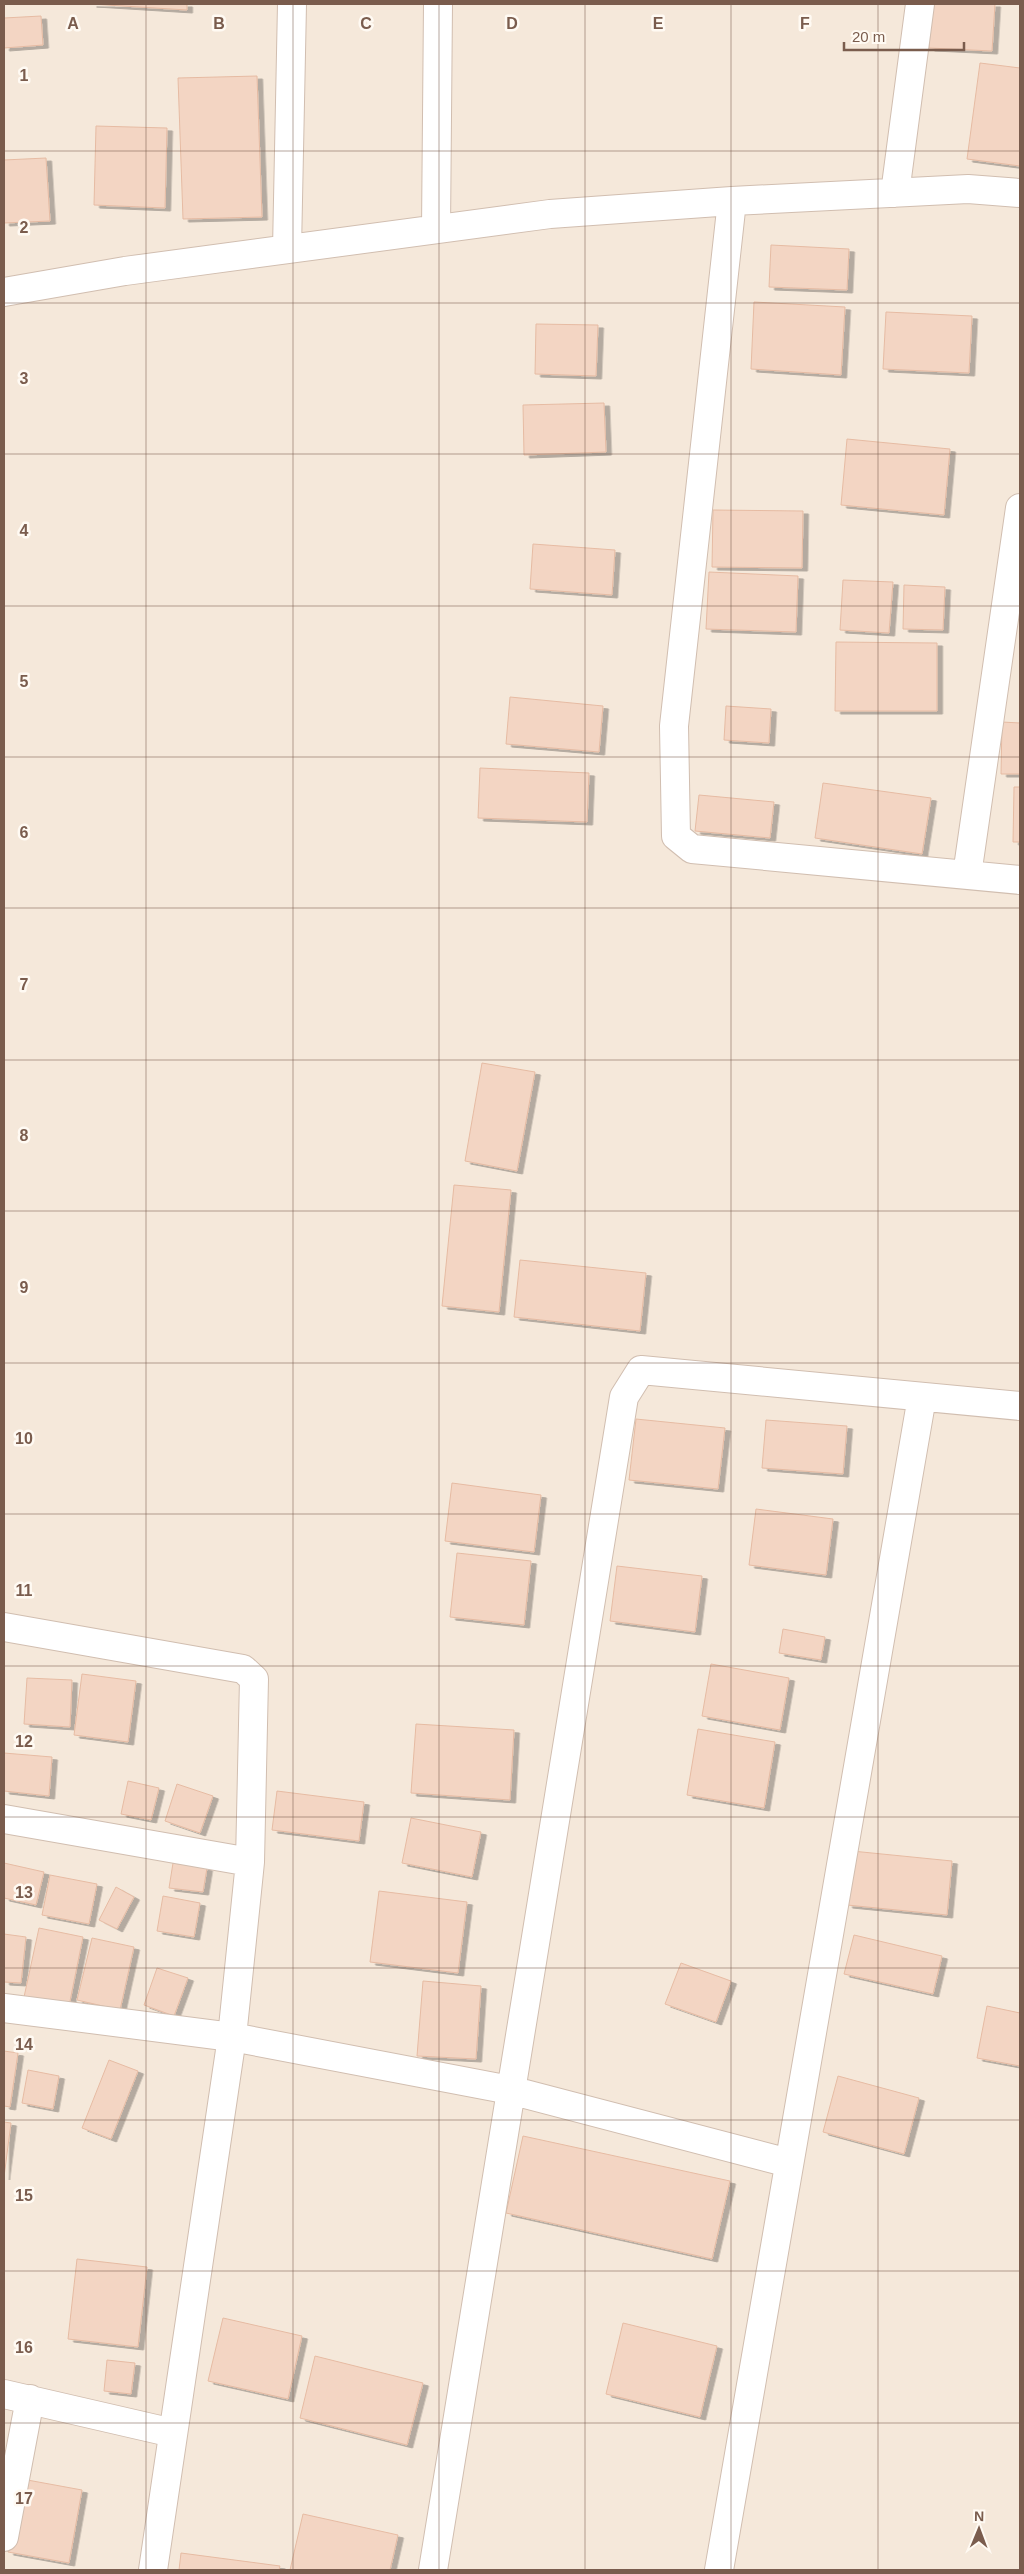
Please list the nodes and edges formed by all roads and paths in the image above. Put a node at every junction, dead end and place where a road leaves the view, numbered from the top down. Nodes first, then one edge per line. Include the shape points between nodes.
1 (292, 4) edge
2 (438, 4) edge
3 (920, 4) edge
4 (895, 192) junction
5 (1020, 193) edge
6 (732, 201) junction
7 (436, 230) junction
8 (287, 249) junction
9 (4, 292) edge
10 (1020, 508) edge
11 (967, 875) junction
12 (1020, 880) edge
13 (922, 1397) junction
14 (1020, 1406) edge
15 (4, 1627) edge
16 (4, 1819) edge
17 (250, 1862) junction
18 (4, 2008) edge
19 (232, 2037) junction
20 (510, 2090) junction
21 (789, 2163) junction
22 (4, 2394) edge
23 (30, 2399) junction
24 (173, 2434) junction
25 (4, 2537) edge
26 (153, 2570) edge
27 (433, 2570) edge
28 (719, 2570) edge

1 - 8 street
2 - 7 street
3 - 4 street
4 - 5 street via 968,188
4 - 6 street
6 - 7 street via 550,214
6 - 11 street via 674,726 676,836 692,849
7 - 8 street
8 - 9 street via 125,271
10 - 11 street
11 - 12 street
13 - 14 street
13 - 20 street via 641,1370 624,1397
13 - 21 street
15 - 17 street via 243,1670 254,1679
16 - 17 street
17 - 19 street
18 - 19 street
19 - 20 street
19 - 24 street
20 - 21 street
20 - 27 street
21 - 28 street
22 - 23 street
23 - 24 street
23 - 25 street
24 - 26 street

